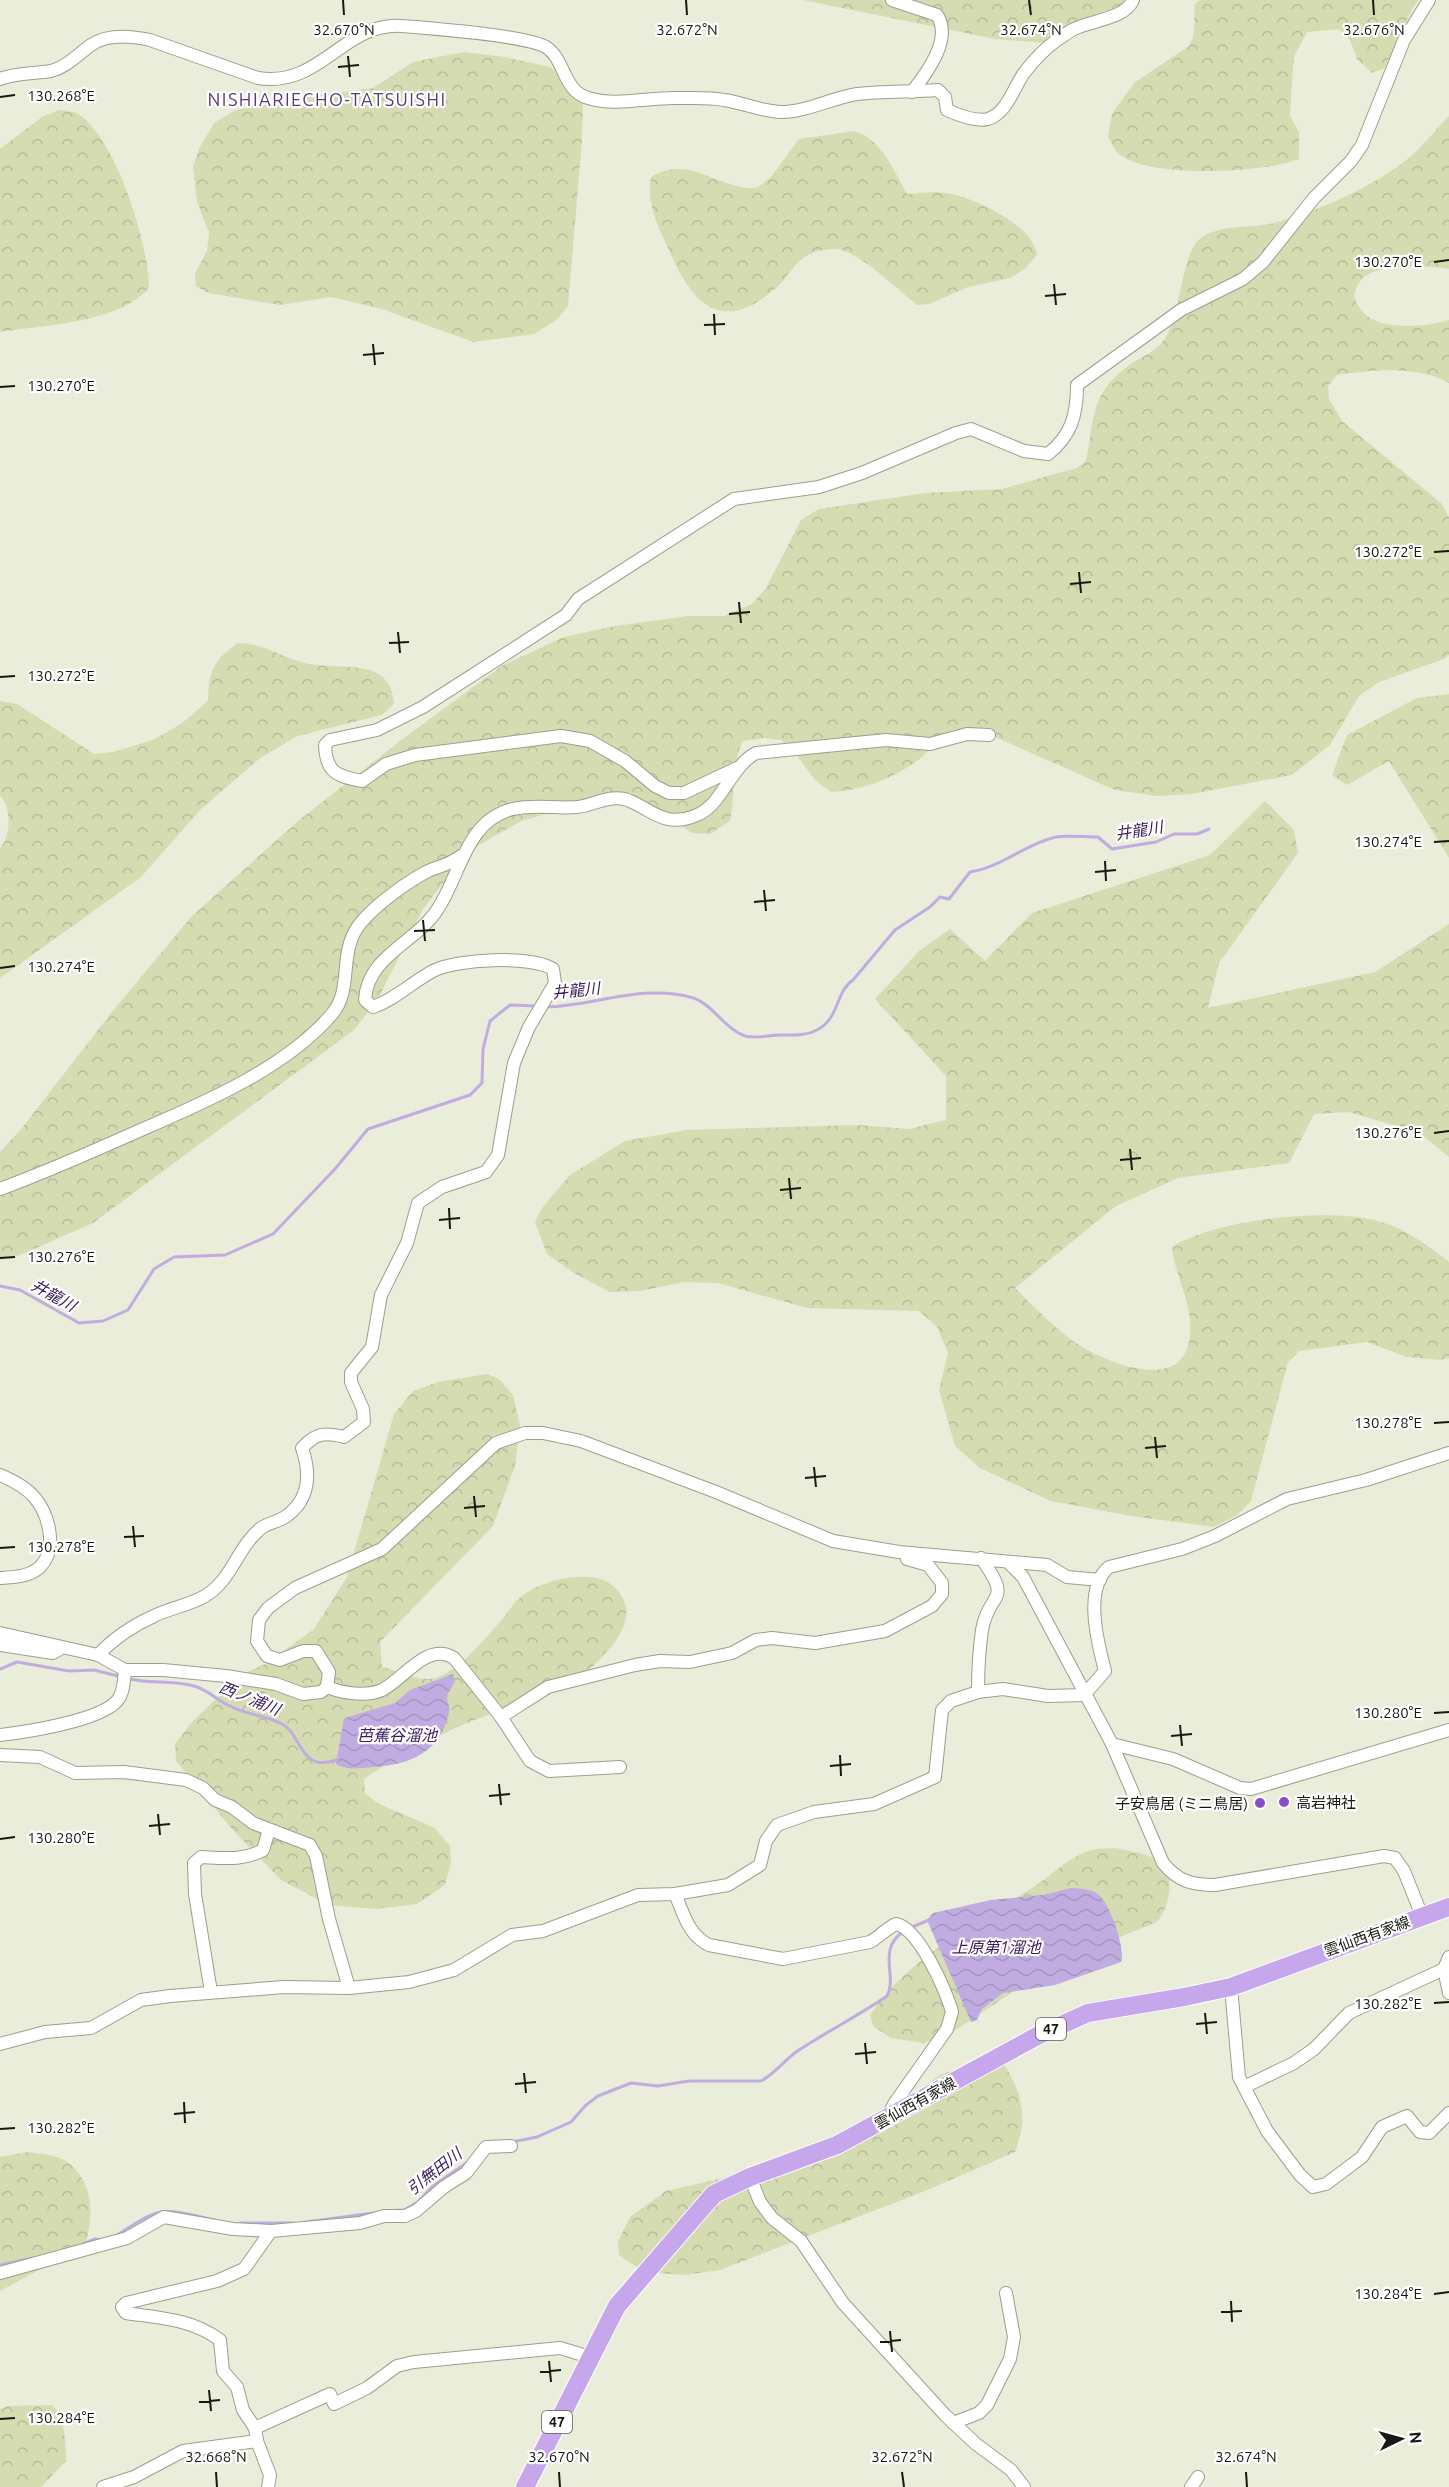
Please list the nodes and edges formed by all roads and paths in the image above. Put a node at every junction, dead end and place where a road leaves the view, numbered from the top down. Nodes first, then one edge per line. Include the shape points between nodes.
1 (892, 0) edge
2 (1133, 0) edge
3 (1429, 0) edge
4 (0, 79) edge
5 (912, 92) junction
6 (989, 735) dead end
7 (737, 768) junction
8 (462, 856) junction
9 (0, 1189) edge
10 (1449, 1454) edge
11 (0, 1475) edge
12 (899, 1552) junction
13 (981, 1558) junction
14 (1009, 1563) junction
15 (0, 1578) edge
16 (1100, 1580) junction
17 (0, 1633) edge
18 (0, 1645) edge
19 (63, 1648) junction
20 (98, 1655) junction
21 (125, 1670) junction
22 (327, 1687) junction
23 (978, 1692) junction
24 (1084, 1695) junction
25 (501, 1717) junction
26 (1449, 1730) edge
27 (0, 1735) edge
28 (1112, 1744) junction
29 (0, 1755) edge
30 (620, 1767) dead end
31 (269, 1830) junction
32 (675, 1894) junction
33 (1449, 1907) edge
34 (1422, 1916) junction
35 (1446, 1963) edge
36 (1231, 1987) junction
37 (350, 1988) junction
38 (211, 1992) junction
39 (1449, 1993) edge
40 (0, 2044) edge
41 (1244, 2087) junction
42 (1449, 2113) edge
43 (888, 2119) junction
44 (511, 2146) dead end
45 (750, 2177) junction
46 (271, 2231) junction
47 (0, 2273) edge
48 (1006, 2294) dead end
49 (590, 2358) junction
50 (953, 2423) junction
51 (255, 2428) junction
52 (257, 2441) junction
53 (103, 2487) edge
54 (268, 2487) edge
55 (525, 2487) edge
56 (1024, 2487) edge

1 - 5 street via 937,15 942,26 941,42
2 - 5 street via 1119,14 1073,29 1042,50 1010,99 986,119 947,110 945,97 938,90
3 - 7 street via 1404,40 1362,145 1351,161 1314,198 1255,270 1181,310 1077,386 1073,426 1048,454 1024,451 971,429 819,487 735,499 578,599 566,615 423,707 377,730 330,740 325,745 330,768 341,777 362,781 386,765 415,755 561,736 590,741 669,793 684,793
4 - 5 street via 53,70 92,44 134,37 275,81 322,64 368,31 400,26 537,42 556,56 574,89 584,98 597,100 724,100 763,111 785,112 859,94
6 - 7 street via 967,734 930,744 886,740 774,750 756,753
7 - 8 street via 699,815 664,820 629,800 617,798 576,807 519,808 493,817
8 - 9 street via 448,866 426,872 373,910 353,934 341,996 334,1012 288,1052 209,1100
8 - 20 street via 444,900 430,919 388,954 366,988 365,1000 373,1007 385,1003 435,970 474,962 530,961 553,969 555,983 529,1027 514,1063 498,1155 486,1172 442,1187 418,1203 407,1243 381,1296 372,1347 351,1373 364,1422 344,1437 328,1432 314,1436 302,1448 309,1485 295,1509 260,1528 223,1583 205,1596 152,1617 111,1640
10 - 16 street via 1287,1499 1182,1549 1108,1567
11 - 15 street via 35,1497 50,1527 48,1551 40,1567 22,1577
12 - 13 street
12 - 22 street via 833,1541 581,1441 525,1433 496,1443 382,1549 295,1588 268,1608 259,1620 257,1641 267,1656 286,1659 303,1651 316,1651 329,1672
12 - 25 street via 928,1565 939,1578 942,1594 932,1606 885,1631 815,1643 756,1640 732,1653 690,1662 634,1665 548,1688
13 - 14 street
13 - 23 street via 996,1579 998,1596 982,1626
14 - 16 street via 1047,1565 1067,1577
14 - 24 street via 1023,1577
16 - 24 street via 1095,1628 1105,1671
17 - 19 street
18 - 19 street via 53,1653
19 - 20 street
20 - 21 street
21 - 22 street via 226,1676 276,1684 303,1694 321,1692
21 - 27 street via 120,1696 108,1708 47,1729
22 - 25 street via 343,1693 381,1690 417,1662 448,1654
23 - 24 street via 1003,1689 1048,1696
23 - 32 street via 951,1701 942,1710 935,1777 874,1804 814,1812 777,1825 766,1840 760,1865 751,1872 728,1885
24 - 28 street
25 - 30 street via 538,1768 549,1771
26 - 28 street via 1251,1789 1240,1788 1173,1759
28 - 34 street via 1163,1863 1183,1881 1215,1885 1383,1856 1395,1858 1404,1871
29 - 31 street via 40,1757 75,1773 124,1772 186,1780
31 - 37 street via 303,1841 314,1850
31 - 38 street via 263,1850 254,1855 232,1859 201,1857 194,1863 195,1894
32 - 37 street via 638,1895 543,1931 513,1935 454,1970 409,1982
32 - 43 street via 692,1934 699,1940 783,1959 870,1942 896,1924 906,1930 926,1954 951,2012 947,2029 894,2104
33 - 34 main road, 雲仙西有家線 / 47
34 - 36 main road, 雲仙西有家線 / 47
35 - 39 street
35 - 41 street via 1349,2013 1314,2049
36 - 41 street via 1239,2077
36 - 43 main road, 雲仙西有家線 / 47 via 1088,2013 1039,2035
37 - 38 street
38 - 40 street via 141,2000 91,2028 45,2032
41 - 42 street via 1267,2131 1300,2175 1314,2187 1326,2184 1362,2157 1382,2127 1407,2116 1420,2132 1429,2133
43 - 45 main road, 雲仙西有家線 / 47 via 837,2145
44 - 46 street via 486,2147 466,2174 405,2216
45 - 49 main road, 雲仙西有家線 / 47 via 714,2194 695,2213 617,2306
45 - 50 street via 760,2202 772,2218 801,2241 843,2303
46 - 47 street via 164,2217 127,2238
46 - 51 street via 244,2269 217,2281 122,2307 126,2313 185,2321 220,2340 223,2371 237,2387 243,2410
48 - 50 street via 1014,2337 1010,2359 987,2405
49 - 51 street via 560,2348 414,2362 398,2366 367,2388 334,2404 330,2394
49 - 55 main road, 雲仙西有家線 / 47
50 - 56 street via 1011,2469
51 - 52 street
52 - 53 street via 183,2451 134,2477
52 - 54 street via 270,2475

